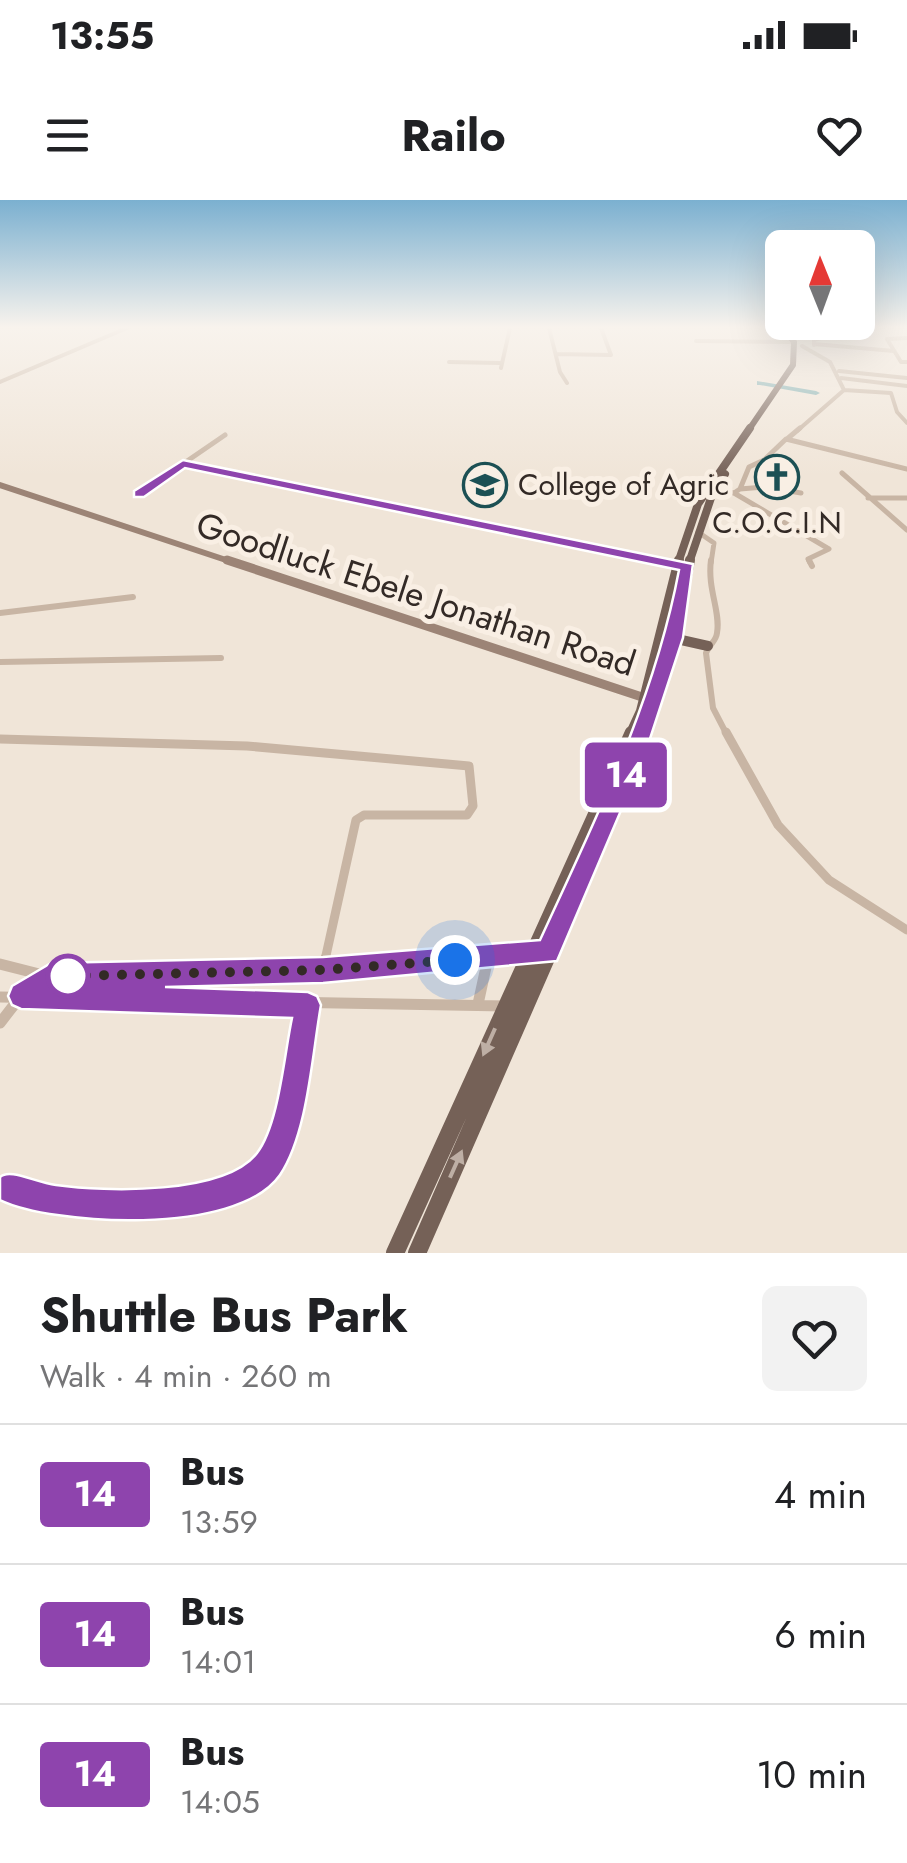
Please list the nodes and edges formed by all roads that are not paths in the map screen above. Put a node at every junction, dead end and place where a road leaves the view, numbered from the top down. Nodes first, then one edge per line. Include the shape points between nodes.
1 (565, 377) edge
2 (790, 377) edge
3 (841, 377) edge
4 (851, 377) edge
5 (883, 377) edge
6 (567, 383) dead end
7 (887, 384) junction
8 (784, 385) junction
9 (907, 386) edge
10 (844, 390) junction
11 (896, 401) junction
12 (907, 403) edge
13 (907, 423) edge
14 (226, 435) dead end
15 (786, 439) junction
16 (183, 464) junction
17 (907, 469) edge
18 (842, 473) dead end
19 (0, 485) edge
20 (716, 489) junction
21 (737, 491) junction
22 (139, 494) dead end
23 (801, 494) dead end
24 (868, 498) junction
25 (907, 498) edge
26 (907, 530) edge
27 (698, 532) junction
28 (682, 566) junction
29 (812, 566) dead end
30 (134, 597) dead end
31 (0, 613) edge
32 (668, 637) junction
33 (708, 646) junction
34 (221, 658) dead end
35 (1, 659) edge
36 (645, 698) junction
37 (0, 739) edge
38 (907, 930) edge
39 (539, 953) junction
40 (488, 957) junction
41 (0, 964) edge
42 (323, 970) junction
43 (51, 976) junction
44 (21, 996) junction
45 (0, 997) edge
46 (478, 1004) junction
47 (308, 1005) junction
48 (506, 1006) junction
49 (0, 1023) edge
50 (0, 1188) edge
51 (394, 1253) edge
52 (417, 1253) edge

1 - 6 street
2 - 8 main road
3 - 10 street
4 - 7 street
5 - 7 street
7 - 9 street
8 - 20 main road
8 - 28 main road via 706,488
10 - 11 street via 889,392
10 - 15 street
11 - 12 street
11 - 13 street
14 - 16 street
15 - 17 street
15 - 21 street via 749,467
16 - 22 street
16 - 28 street
18 - 24 street
19 - 36 main road, Goodluck Ebele Jonathan Road
20 - 21 street
20 - 27 main road
21 - 23 street
21 - 29 street via 829,550 808,559
24 - 25 street
24 - 26 street
27 - 28 main road
27 - 33 street via 714,542 708,582 718,625 717,639
28 - 32 main road
30 - 31 street
32 - 33 main road
32 - 36 main road
32 - 39 main road via 635,754
33 - 38 street via 712,708 768,812 830,880
34 - 35 street
36 - 39 main road
37 - 42 street via 248,746 469,766 473,806 467,815 356,820
39 - 40 street
39 - 48 main road
52 -> 39 main road
40 - 42 street
40 - 46 street
41 - 43 street
42 - 43 street
43 - 44 street
44 - 45 street
44 - 47 street
44 - 49 street
46 - 47 street
46 - 48 street
47 - 50 street via 283,1134 253,1180 218,1196 112,1206
48 -> 51 main road

